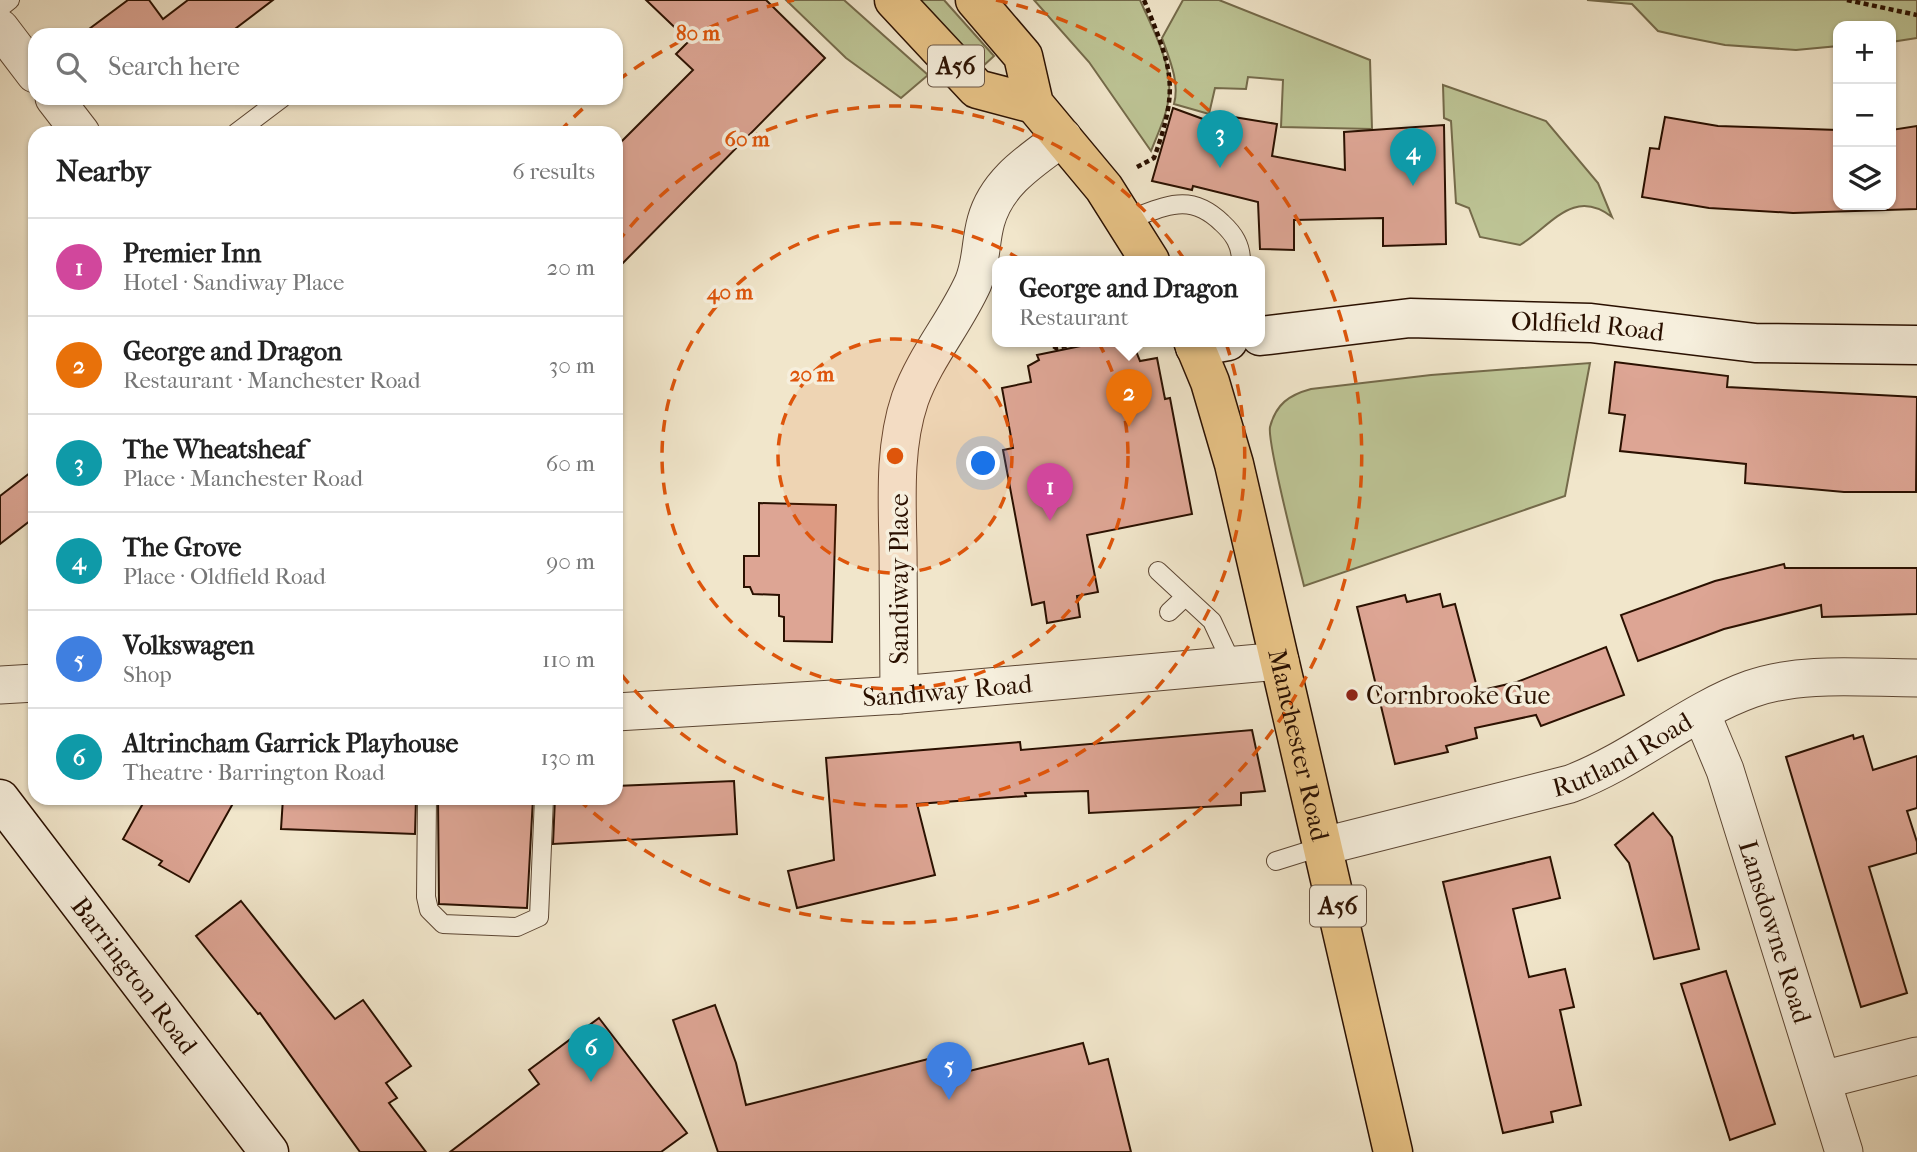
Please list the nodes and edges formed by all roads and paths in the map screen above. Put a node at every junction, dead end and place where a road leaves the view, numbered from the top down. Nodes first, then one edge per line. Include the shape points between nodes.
1 (10, 0) edge
2 (894, 0) edge
3 (975, 0) edge
4 (1144, 0) edge
5 (1847, 0) edge
6 (0, 8) edge
7 (1917, 15) edge
8 (0, 28) edge
9 (28, 65) edge
10 (1034, 104) junction
11 (59, 105) edge
12 (273, 105) edge
13 (76, 126) edge
14 (245, 126) edge
15 (1063, 137) junction
16 (1102, 186) junction
17 (1127, 220) junction
18 (1147, 256) edge
19 (1241, 256) edge
20 (1265, 335) edge
21 (1917, 345) edge
22 (1206, 347) edge
23 (1158, 571) dead end
24 (1185, 597) junction
25 (1169, 612) dead end
26 (1280, 660) junction
27 (1233, 666) junction
28 (1917, 678) edge
29 (28, 683) edge
30 (0, 685) edge
31 (899, 695) junction
32 (623, 712) edge
33 (1702, 715) junction
34 (0, 799) edge
35 (427, 805) edge
36 (544, 805) edge
37 (1324, 846) junction
38 (1276, 861) dead end
39 (1917, 1056) edge
40 (1822, 1080) junction
41 (269, 1152) edge
42 (1393, 1152) edge
43 (1844, 1152) edge

1 - 6 lane
2 - 10 highway, A56 via 977,89
3 - 10 highway, A56 via 1023,56
4 - 16 path via 1167,63 1171,100 1154,158
5 - 7 path
8 - 9 street
10 - 15 highway, A56
11 - 13 street
12 - 14 lane
15 - 16 highway, A56
15 - 31 street, Sandiway Place via 1014,173 998,194 986,221 975,279 909,401 897,495
16 - 17 highway, A56
17 - 18 highway, A56
17 - 19 lane via 1173,204 1194,203 1209,210 1233,233
20 - 21 street, Oldfield Road via 1410,318 1591,323 1755,343
22 - 26 highway, Manchester Road / A56 via 1210,382
23 - 24 lane
24 - 25 lane
24 - 27 lane via 1212,621
26 - 27 street, Sandiway Road
26 - 37 highway, Manchester Road / A56
27 - 31 street, Sandiway Road
28 - 33 street, Rutland Road via 1775,682 1750,689
29 - 30 street
31 - 32 street, Sandiway Road
33 - 37 street, Rutland Road via 1570,784
33 - 40 street, Lansdowne Road via 1725,770
34 - 41 street, Barrington Road
35 - 36 lane via 429,910 443,924 517,927 540,918
37 - 38 lane
37 - 42 highway, Manchester Road / A56
39 - 40 street
40 - 43 street, Lansdowne Road

